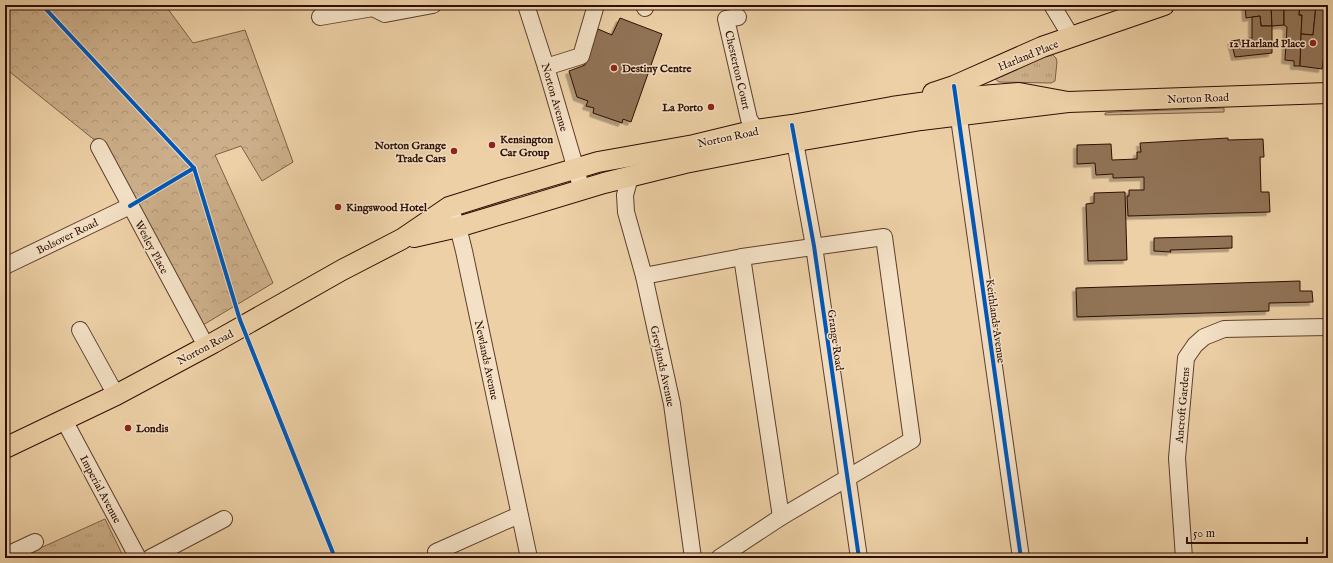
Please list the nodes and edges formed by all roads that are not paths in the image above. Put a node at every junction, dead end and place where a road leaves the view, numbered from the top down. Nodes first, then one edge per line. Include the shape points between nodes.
1 (433, 5) edge
2 (526, 5) edge
3 (596, 5) edge
4 (1052, 5) edge
5 (1164, 5) edge
6 (1136, 10) edge
7 (320, 17) dead end
8 (738, 17) dead end
9 (1072, 38) junction
10 (546, 67) junction
11 (1328, 93) edge
12 (956, 100) junction
13 (892, 107) joint
14 (756, 130) junction
15 (794, 134) junction
16 (99, 147) dead end
17 (576, 168) junction
18 (630, 177) junction
19 (582, 190) junction
20 (130, 206) junction
21 (449, 208) junction
22 (458, 227) junction
23 (402, 239) junction
24 (814, 246) junction
25 (742, 257) junction
26 (5, 266) edge
27 (644, 276) junction
28 (1328, 327) edge
29 (80, 330) dead end
30 (209, 345) junction
31 (116, 395) junction
32 (64, 420) junction
33 (5, 448) edge
34 (847, 479) junction
35 (519, 515) junction
36 (781, 518) junction
37 (224, 519) dead end
38 (35, 542) dead end
39 (436, 552) dead end
40 (5, 556) edge
41 (138, 558) edge
42 (150, 558) edge
43 (529, 558) edge
44 (692, 558) edge
45 (719, 558) edge
46 (859, 558) edge
47 (1021, 558) edge
48 (1184, 558) edge

1 - 7 street via 385,14 373,8
2 - 10 street, Norton Avenue
3 - 10 street via 581,56
4 - 9 street
5 - 6 main road, Harland Place
6 - 9 main road, Harland Place
8 - 14 street, Chesterton Court via 726,19 749,119
9 - 12 main road, Harland Place via 1042,47
10 - 17 street, Norton Avenue
11 - 12 main road, Norton Road via 1068,102 1019,93
12 - 13 main road, Harland Place
12 - 15 main road, Norton Road via 921,120
12 - 47 street, Keithlands Avenue
13 - 15 main road, Norton Road
14 - 15 main road, Norton Road
14 - 17 main road, Norton Road
15 - 18 main road, Norton Road
15 - 24 street, Grange Road
16 - 20 street, Wesley Place
17 - 19 street, Norton Avenue
17 - 21 main road, Norton Road
18 - 19 main road, Norton Road
18 - 27 street, Greylands Avenue via 626,212
19 - 22 main road, Norton Road
20 - 26 street, Bolsover Road
20 - 30 street, Wesley Place
21 - 22 street, Newlands Avenue
21 - 23 main road, Norton Road
22 - 23 main road, Norton Road
22 - 35 street, Newlands Avenue
23 - 30 main road, Norton Road
24 - 25 street
24 - 34 street, Grange Road
24 - 34 street via 884,236 912,440
25 - 27 street
25 - 36 street
27 - 44 street, Greylands Avenue via 672,404
28 - 48 street, Ancroft Gardens via 1224,329 1204,337 1186,358 1177,458
29 - 31 street
30 - 31 main road, Norton Road
31 - 32 main road, Norton Road
32 - 33 main road, Norton Road
32 - 41 street, Imperial Avenue
34 - 36 street
34 - 46 street, Grange Road
35 - 39 street
35 - 43 street, Newlands Avenue
36 - 45 street
37 - 42 street
38 - 40 street

